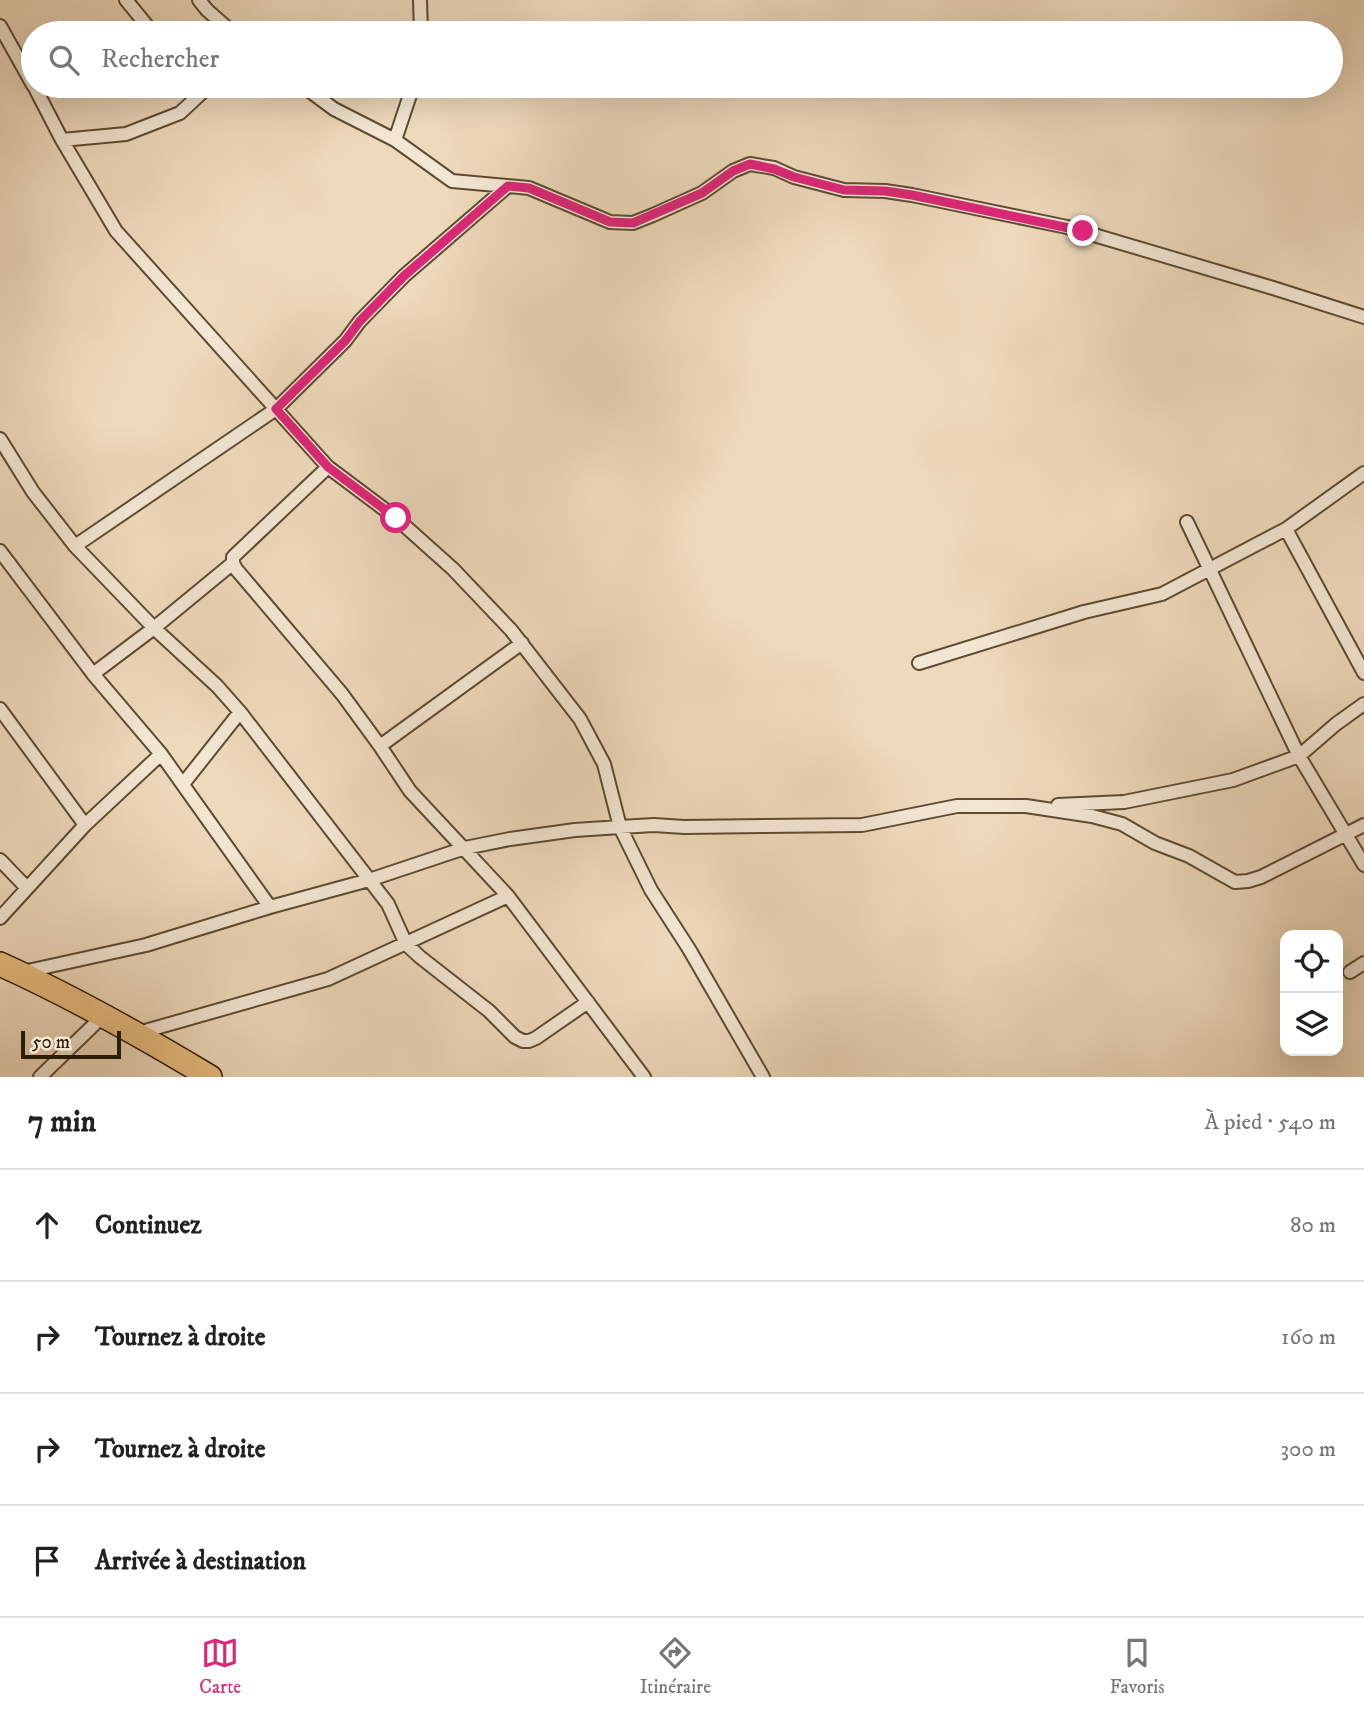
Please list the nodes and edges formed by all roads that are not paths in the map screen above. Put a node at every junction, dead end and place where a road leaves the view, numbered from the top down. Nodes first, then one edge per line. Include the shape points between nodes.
1 (126, 0) edge
2 (200, 0) edge
3 (420, 0) edge
4 (143, 21) edge
5 (219, 21) edge
6 (421, 21) edge
7 (0, 26) edge
8 (21, 62) edge
9 (41, 98) edge
10 (194, 98) edge
11 (319, 98) edge
12 (409, 98) edge
13 (395, 139) junction
14 (62, 140) junction
15 (508, 186) junction
16 (1364, 317) edge
17 (276, 409) junction
18 (0, 439) edge
19 (328, 467) junction
20 (1364, 473) edge
21 (1187, 522) dead end
22 (1286, 529) junction
23 (75, 546) junction
24 (0, 551) edge
25 (233, 563) junction
26 (1210, 570) junction
27 (154, 628) junction
28 (522, 643) junction
29 (919, 663) dead end
30 (1364, 673) edge
31 (93, 674) junction
32 (1364, 704) edge
33 (0, 709) edge
34 (240, 712) junction
35 (380, 746) junction
36 (161, 754) junction
37 (1298, 757) junction
38 (183, 784) junction
39 (1026, 806) junction
40 (85, 825) junction
41 (1364, 825) edge
42 (620, 827) junction
43 (1346, 834) junction
44 (465, 848) junction
45 (0, 860) edge
46 (1364, 865) edge
47 (369, 880) junction
48 (26, 887) junction
49 (508, 896) junction
50 (270, 907) junction
51 (0, 918) edge
52 (406, 943) junction
53 (1364, 963) edge
54 (10, 968) edge
55 (1350, 972) dead end
56 (588, 1002) junction
57 (104, 1015) junction
58 (138, 1033) junction
59 (40, 1077) edge
60 (210, 1077) edge
61 (645, 1077) edge
62 (763, 1077) edge

1 - 4 street
2 - 5 street
3 - 6 street
7 - 8 street
9 - 14 street
10 - 14 street via 180,113 126,134
11 - 13 street
12 - 13 street
13 - 15 street via 452,181
14 - 17 street via 116,231
15 - 16 street via 529,188 610,222 633,223 702,193 750,164 844,190 912,195 1067,227
15 - 17 street via 404,276
17 - 19 street
17 - 23 street
18 - 23 street
19 - 25 street via 233,557
19 - 28 street via 453,569
20 - 22 street
21 - 26 street
22 - 26 street
22 - 30 street
23 - 27 street
24 - 31 street
25 - 27 street
25 - 35 street
26 - 29 street via 1162,594 1084,612
26 - 37 street
27 - 31 street
27 - 34 street
28 - 35 street
28 - 42 street via 580,719 604,764
31 - 36 street
32 - 37 street
33 - 40 street
34 - 38 street
34 - 47 street
35 - 44 street via 410,791
36 - 38 street
36 - 40 street
37 - 39 street via 1233,780 1154,797
37 - 43 street
38 - 50 street
39 - 42 street via 957,806 862,825
39 - 43 street via 1122,824 1235,882 1261,877
40 - 48 street
41 - 43 street
42 - 44 street
42 - 62 street via 651,890
43 - 46 street
44 - 47 street
44 - 49 street
45 - 48 street
47 - 50 street
47 - 52 street via 388,904
48 - 51 street
49 - 52 street
49 - 56 street
50 - 54 street via 146,945
52 - 56 street via 523,1041 536,1038
52 - 58 street via 328,979
53 - 55 street
54 - 57 highway
56 - 61 street
57 - 58 highway
57 - 59 street
58 - 60 highway

